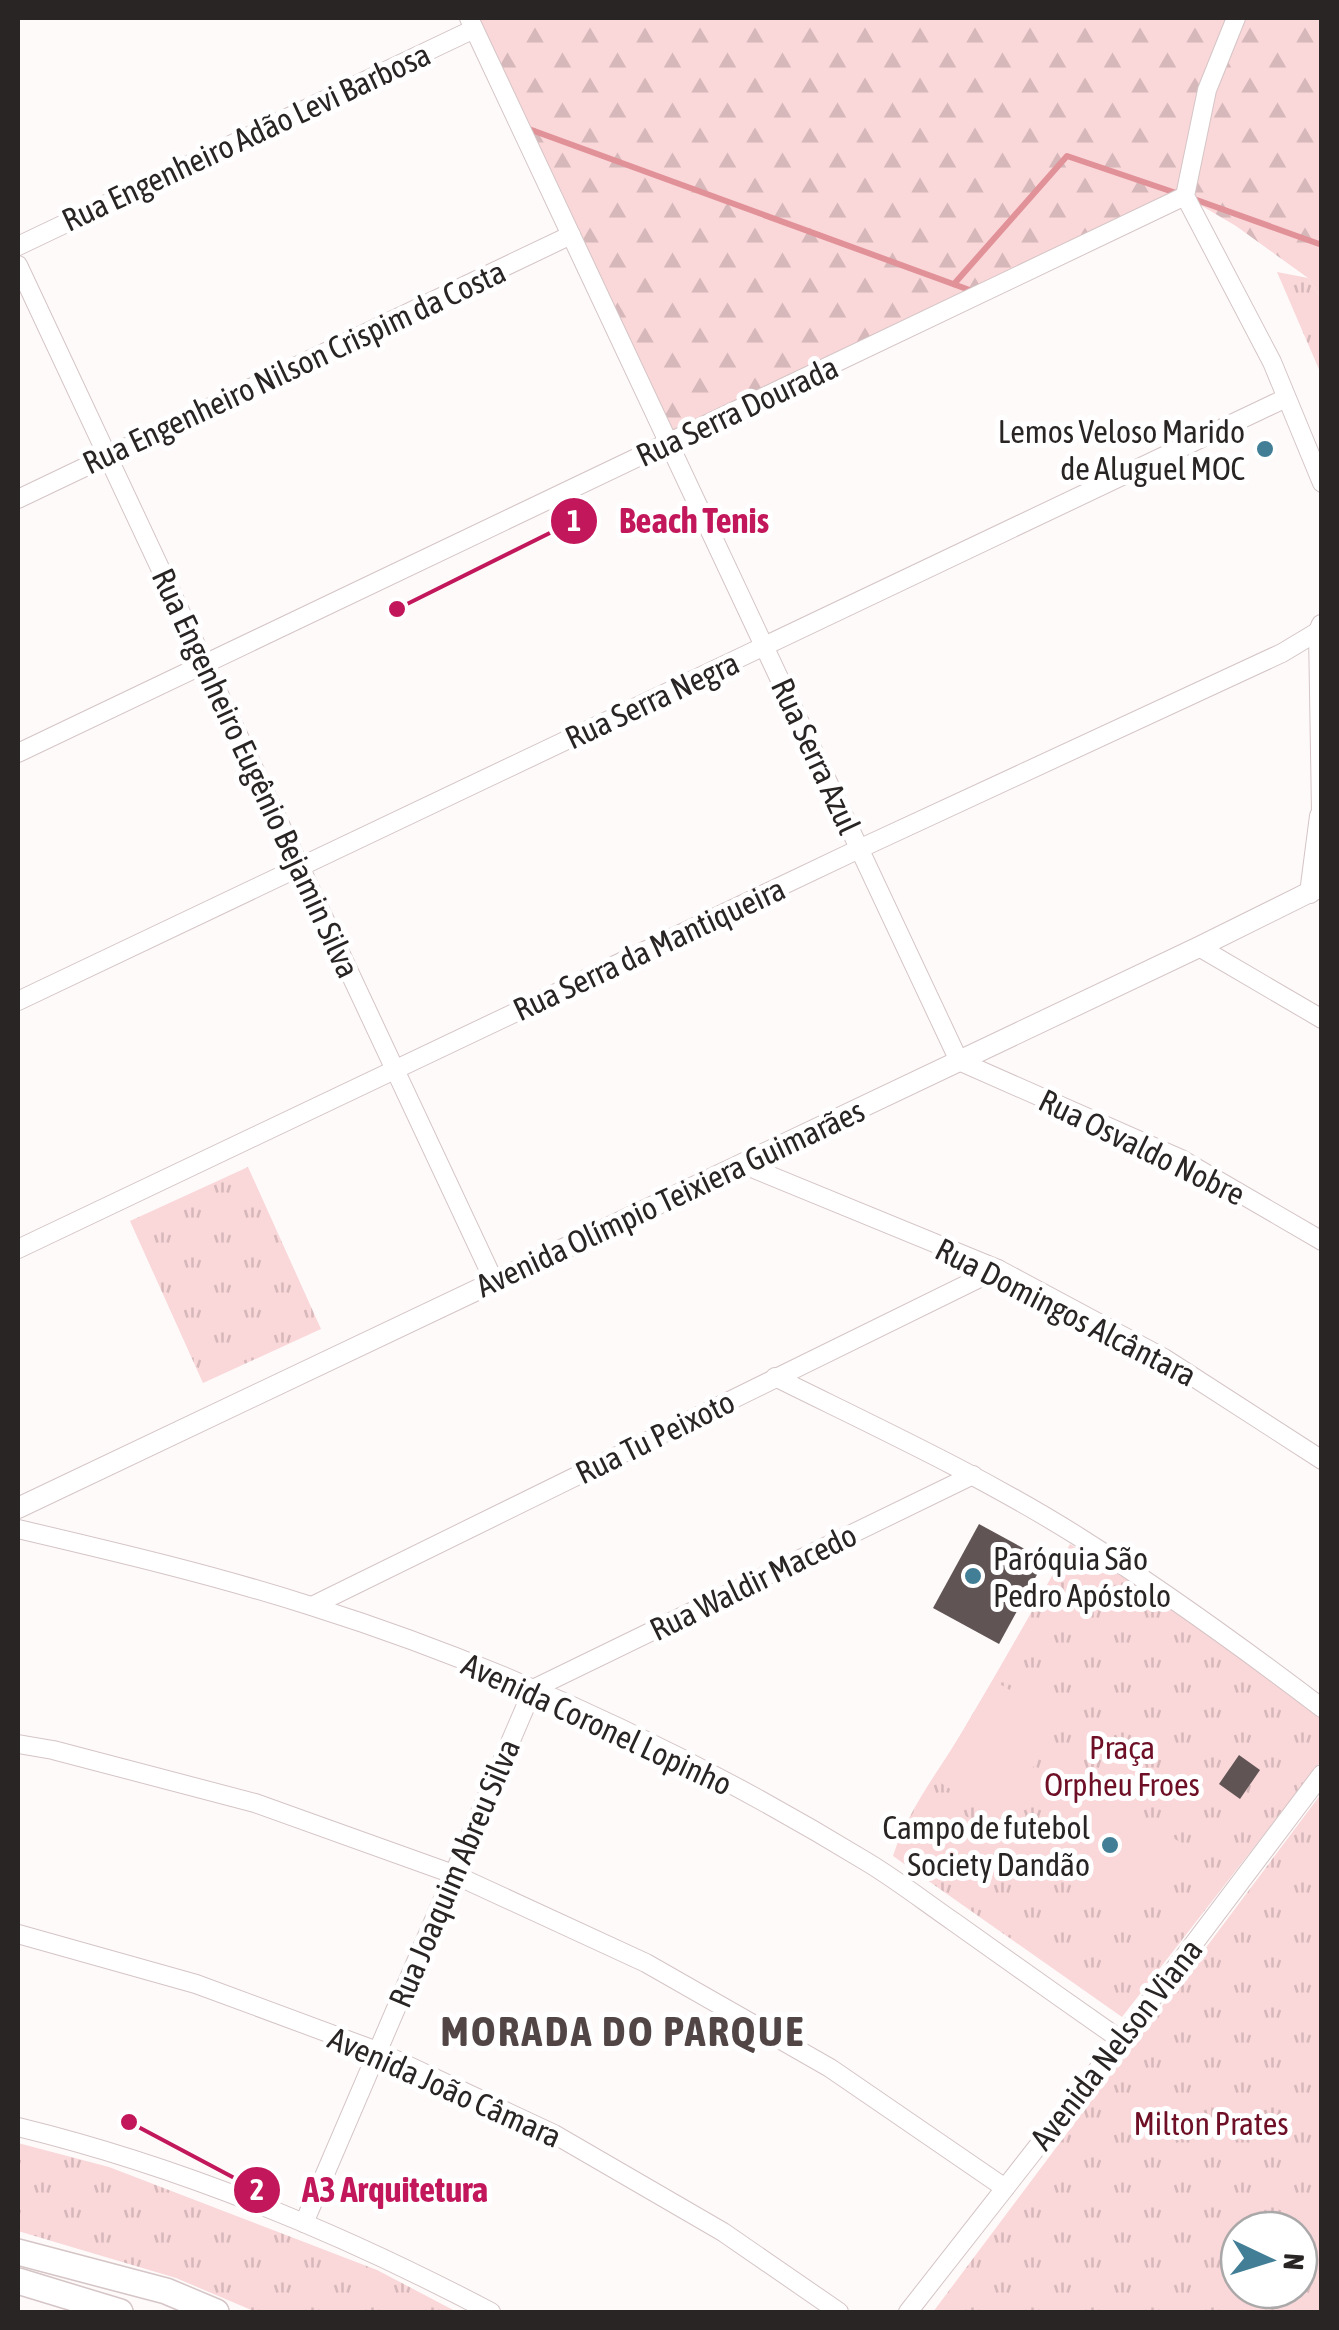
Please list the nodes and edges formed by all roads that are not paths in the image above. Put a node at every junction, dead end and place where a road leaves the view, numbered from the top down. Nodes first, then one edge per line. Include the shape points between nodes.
1 (1236, 18) edge
2 (472, 23) edge
3 (1185, 196) junction
4 (571, 235) junction
5 (18, 246) edge
6 (18, 265) edge
7 (1286, 398) junction
8 (669, 444) junction
9 (107, 456) junction
10 (1322, 483) edge
11 (18, 499) edge
12 (1320, 635) edge
13 (764, 646) junction
14 (205, 664) junction
15 (18, 753) edge
16 (1321, 813) edge
17 (1322, 828) edge
18 (859, 849) junction
19 (300, 867) junction
20 (1316, 890) edge
21 (1199, 946) junction
22 (18, 1002) edge
23 (1322, 1019) edge
24 (959, 1060) junction
25 (395, 1070) junction
26 (742, 1164) junction
27 (1322, 1241) edge
28 (18, 1249) edge
29 (998, 1269) junction
30 (494, 1282) junction
31 (776, 1378) junction
32 (1322, 1460) edge
33 (973, 1476) junction
34 (18, 1508) edge
35 (18, 1530) edge
36 (312, 1606) junction
37 (533, 1689) junction
38 (1322, 1708) edge
39 (18, 1744) edge
40 (1322, 1774) edge
41 (453, 1874) junction
42 (18, 1934) edge
43 (1121, 2040) junction
44 (378, 2052) junction
45 (18, 2127) edge
46 (1005, 2188) junction
47 (304, 2222) junction
48 (18, 2252) edge
49 (18, 2282) edge
50 (120, 2312) edge
51 (216, 2312) edge
52 (491, 2312) edge
53 (839, 2312) edge
54 (908, 2312) edge

1 - 3 street via 1207,90
2 - 4 street, Rua Serra Azul
2 - 5 street, Rua Engenheiro Adão Levi Barbosa
3 - 7 street
3 - 8 street, Rua Serra Dourada
4 - 8 street, Rua Serra Azul
4 - 9 street, Rua Engenheiro Nilson Crispim da Costa
6 - 9 street, Rua Engenheiro Eugênio Bejamin Silva
7 - 10 street
7 - 13 street, Rua Serra Negra
8 - 13 street, Rua Serra Azul
8 - 14 street, Rua Serra Dourada
9 - 11 street, Rua Engenheiro Nilson Crispim da Costa
9 - 14 street, Rua Engenheiro Eugênio Bejamin Silva
12 - 16 street
12 - 18 street, Rua Serra da Mantiqueira
13 - 18 street, Rua Serra Azul
13 - 19 street, Rua Serra Negra
14 - 15 street, Rua Serra Dourada
14 - 19 street, Rua Engenheiro Eugênio Bejamin Silva
16 - 17 street
16 - 20 street
18 - 24 street, Rua Serra Azul
18 - 25 street, Rua Serra da Mantiqueira
19 - 22 street, Rua Serra Negra
19 - 25 street, Rua Engenheiro Eugênio Bejamin Silva
20 - 21 street, Avenida Olímpio Teixiera Guimarães
21 - 23 street
21 - 24 street, Avenida Olímpio Teixiera Guimarães
24 - 26 street, Avenida Olímpio Teixiera Guimarães
24 - 27 street, Rua Osvaldo Nobre via 1181,1159
25 - 28 street, Rua Serra da Mantiqueira
25 - 30 street, Rua Engenheiro Eugênio Bejamin Silva
26 - 29 street, Rua Domingos Alcântara
26 - 30 street, Avenida Olímpio Teixiera Guimarães
29 - 31 street, Rua Tu Peixoto
29 - 32 street, Rua Domingos Alcântara via 1164,1358
30 - 34 street, Avenida Olímpio Teixiera Guimarães
31 - 33 street
31 - 36 street, Rua Tu Peixoto
33 - 37 street, Rua Waldir Macedo
33 - 38 street via 1224,1633
35 - 36 street, Avenida Coronel Lopinho
36 - 37 street, Avenida Coronel Lopinho
37 - 41 street, Rua Joaquim Abreu Silva
37 - 43 street, Avenida Coronel Lopinho via 760,1800 870,1864
39 - 41 street via 256,1804
40 - 43 street, Avenida Nelson Viana
41 - 44 street, Rua Joaquim Abreu Silva
41 - 46 street via 646,1963 814,2058
42 - 44 street, Avenida João Câmara via 196,1984
43 - 46 street, Avenida Nelson Viana
44 - 47 street, Rua Joaquim Abreu Silva
44 - 53 street, Avenida João Câmara via 554,2134 723,2232
45 - 47 street via 180,2175
46 - 54 street, Avenida Nelson Viana
47 - 52 street
48 - 51 main road via 166,2291
49 - 50 main road

